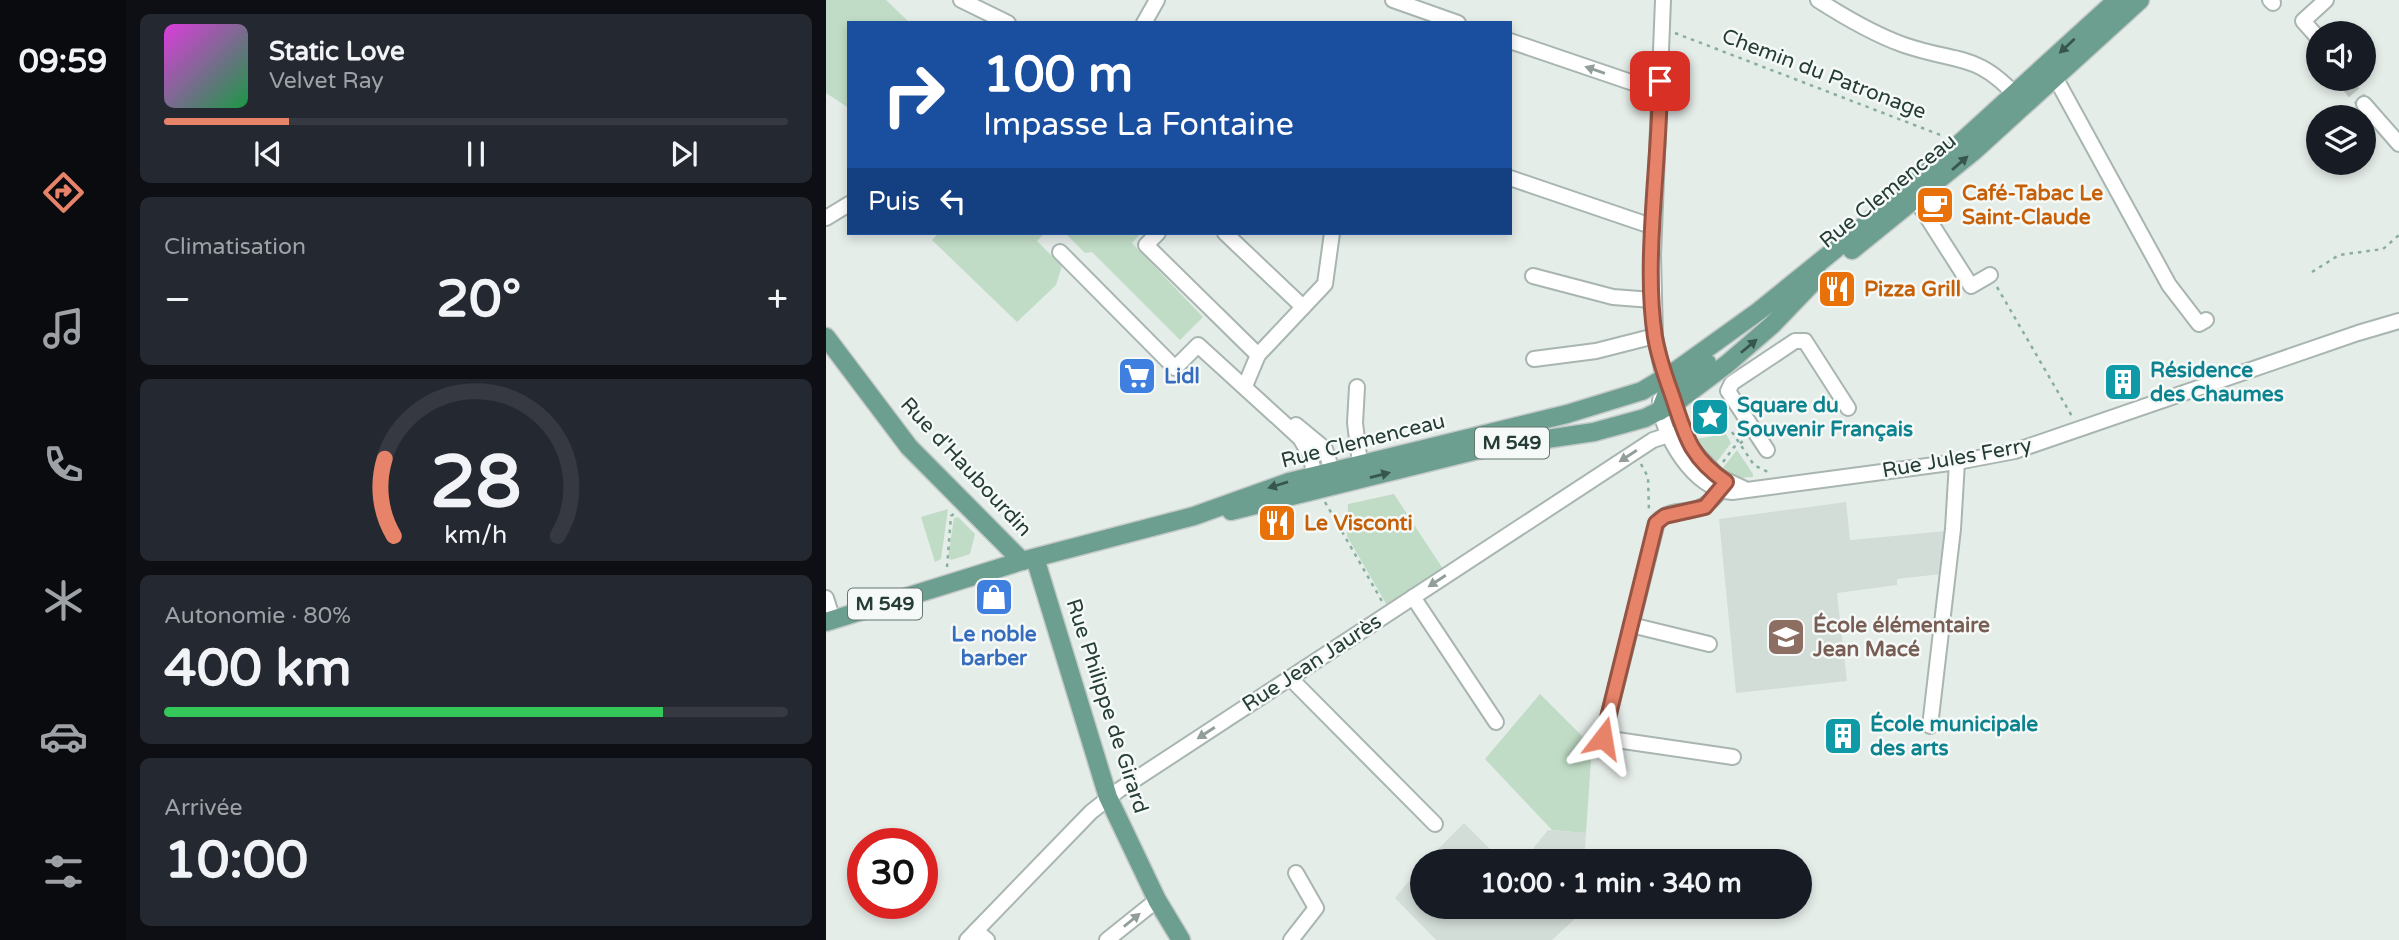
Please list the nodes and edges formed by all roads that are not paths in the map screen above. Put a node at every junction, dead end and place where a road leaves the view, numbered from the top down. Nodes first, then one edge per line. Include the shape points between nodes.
1 (1157, 0) edge
2 (1393, 0) edge
3 (1663, 0) edge
4 (1818, 0) edge
5 (2117, 0) edge
6 (2140, 0) edge
7 (2326, 0) edge
8 (970, 2) edge
9 (1004, 21) edge
10 (1145, 21) edge
11 (1452, 21) edge
12 (2306, 24) edge
13 (1512, 42) edge
14 (2051, 71) junction
15 (1660, 92) junction
16 (2020, 99) junction
17 (2364, 104) tunnel mouth
18 (2399, 144) edge
19 (1512, 179) edge
20 (1913, 194) junction
21 (847, 205) edge
22 (826, 218) edge
23 (1654, 227) junction
24 (1155, 235) edge
25 (1227, 235) edge
26 (1332, 235) edge
27 (1060, 253) dead end
28 (1990, 275) road end
29 (1533, 276) dead end
30 (1652, 300) junction
31 (1303, 307) junction
32 (2206, 320) dead end
33 (2399, 321) edge
34 (1655, 336) junction
35 (826, 337) edge
36 (1258, 355) junction
37 (1534, 359) dead end
38 (1245, 386) junction
39 (1357, 387) dead end
40 (1667, 396) junction
41 (1847, 408) dead end
42 (1667, 434) junction
43 (1687, 443) junction
44 (1767, 450) dead end
45 (1957, 462) junction
46 (1360, 463) junction
47 (1325, 480) junction
48 (1723, 486) junction
49 (1029, 560) junction
50 (1413, 597) junction
51 (826, 598) edge
52 (830, 621) edge
53 (1631, 625) junction
54 (1709, 644) dead end
55 (1290, 678) junction
56 (1496, 722) dead end
57 (1930, 726) dead end
58 (1733, 757) dead end
59 (1108, 797) junction
60 (1435, 824) dead end
61 (1296, 873) dead end
62 (1157, 900) junction
63 (977, 937) edge
64 (1107, 940) edge
65 (1181, 940) edge
66 (1291, 940) edge

1 - 10 street
2 - 11 street
3 - 15 street
4 - 16 street via 1894,41 1977,64
5 -> 14 main road, Rue Clemenceau / M 549
6 - 14 main road, Rue Clemenceau / M 549
7 - 12 street via 2303,21
8 - 9 street
15 -> 13 street
14 - 16 main road, Rue Clemenceau / M 549
14 - 32 street via 2169,285 2199,324
15 - 23 street
20 -> 16 main road, Rue Clemenceau / M 549
16 - 20 main road, Rue Clemenceau / M 549 via 1960,143
17 - 18 street
19 - 23 street
20 - 28 street via 1971,286
20 - 40 main road, Rue Clemenceau / M 549 via 1759,311
40 -> 20 main road, Rue Clemenceau / M 549 via 1755,341 1814,280
21 - 22 street
23 - 30 street
24 - 36 street via 1146,245
25 - 31 street
26 - 31 street via 1325,284
27 - 38 street via 1175,368 1198,345
29 - 30 street via 1614,297
30 - 34 street
31 - 36 street
33 - 45 street, Rue Jules Ferry via 2015,451
34 - 37 street via 1596,351
34 - 40 street
35 - 49 main road, Rue d'Haubourdin via 909,447
36 - 38 street
38 - 47 street via 1320,444
39 - 46 street
40 - 42 street
40 - 43 street
40 - 46 main road, Rue Clemenceau / M 549 via 1642,391
47 -> 40 main road, Rue Clemenceau / M 549 via 1605,430
41 - 44 street via 1805,341 1795,341 1732,383 1728,391
42 - 43 street
42 - 48 street via 1705,482
42 -> 50 street, Rue Jean Jaurès
43 - 48 street
45 - 48 street, Rue Jules Ferry via 1748,489
45 - 57 street
46 - 47 main road, Rue Clemenceau / M 549
47 - 49 main road, Rue Clemenceau / M 549
48 - 53 street via 1705,507 1665,516 1656,523
49 - 52 main road, M 549
49 - 59 main road, Rue Philippe de Girard
50 - 55 street, Rue Jean Jaurès
50 - 56 street
51 - 52 street
53 - 54 street
53 - 58 street via 1603,738
55 -> 59 street, Rue Jean Jaurès
55 - 60 street
59 - 62 main road, Rue Philippe de Girard
59 - 63 street, Rue Jean Jaurès
61 - 66 street via 1316,908
64 -> 62 street
62 - 65 main road, Rue Philippe de Girard

